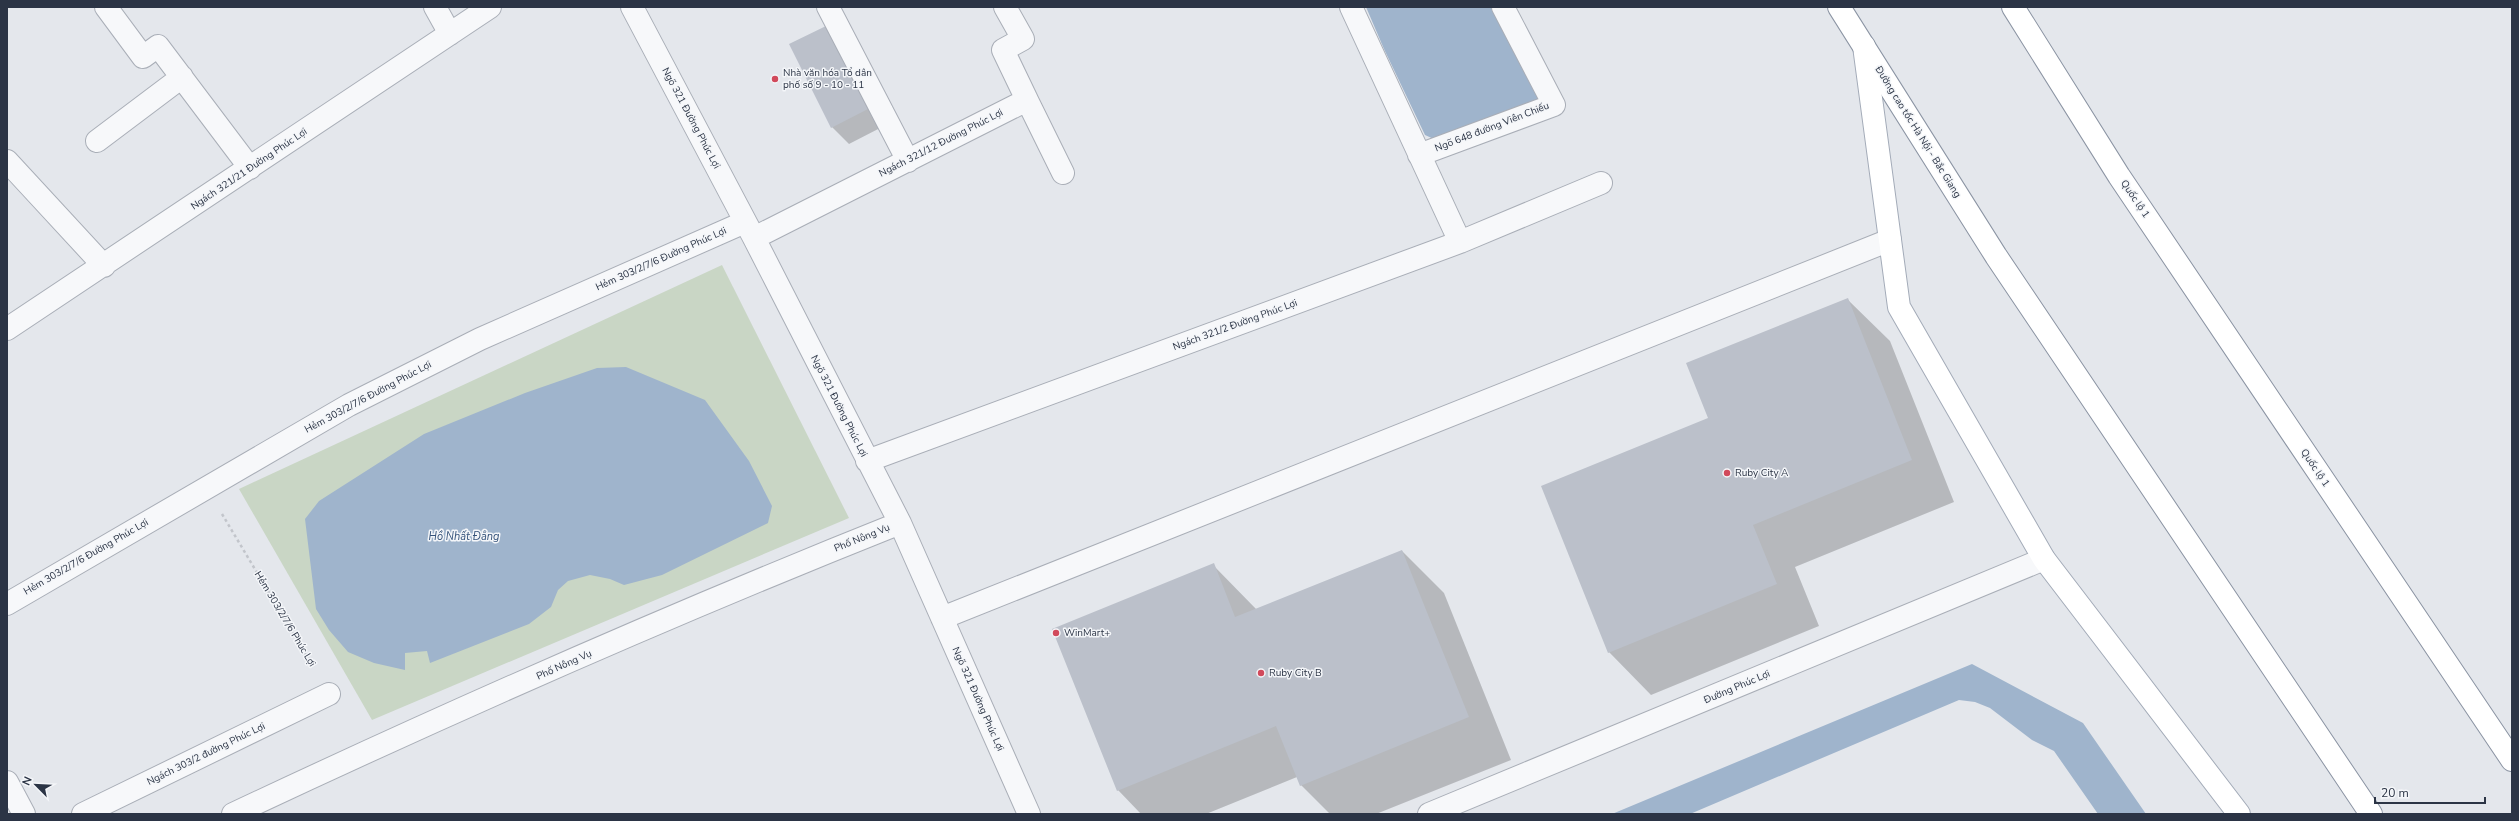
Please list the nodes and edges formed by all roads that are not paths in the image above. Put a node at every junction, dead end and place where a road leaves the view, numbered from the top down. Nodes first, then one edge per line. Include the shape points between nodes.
1 (106, 7) edge
2 (435, 7) edge
3 (490, 7) edge
4 (632, 7) edge
5 (828, 7) edge
6 (1005, 7) edge
7 (1351, 7) edge
8 (1503, 7) edge
9 (1839, 7) edge
10 (2013, 7) edge
11 (450, 34) junction
12 (1864, 46) junction
13 (182, 77) junction
14 (1027, 100) junction
15 (97, 141) dead end
16 (1419, 155) junction
17 (7, 161) edge
18 (908, 161) junction
19 (250, 168) junction
20 (1063, 173) dead end
21 (1601, 182) dead end
22 (749, 230) junction
23 (1890, 240) junction
24 (1460, 242) junction
25 (104, 266) junction
26 (7, 329) edge
27 (868, 461) junction
28 (900, 523) junction
29 (2044, 560) junction
30 (7, 604) edge
31 (942, 618) junction
32 (329, 694) road end
33 (2512, 760) edge
34 (7, 782) edge
35 (24, 814) edge
36 (83, 814) edge
37 (233, 814) edge
38 (1029, 814) edge
39 (1430, 814) edge
40 (2239, 814) edge
41 (2371, 814) edge

1 - 13 street via 143,57 158,46
2 - 11 street
3 - 11 street, Ngách 321/21 Đường Phúc Lợi
4 - 22 street, Ngõ 321 Đường Phúc Lợi
5 - 18 street
6 - 14 street via 1023,39 1003,50
7 - 16 street
8 - 16 street, Ngõ 648 đường Viên Chiếu via 1554,105
9 - 12 main road, Đường cao tốc Hà Nội - Bắc Giang
10 - 33 main road, Quốc lộ 1 via 2119,176
11 - 19 street, Ngách 321/21 Đường Phúc Lợi
12 - 23 main road
12 - 41 main road, Đường cao tốc Hà Nội - Bắc Giang via 1996,256
13 - 15 street
13 - 19 street
14 - 18 street, Ngách 321/12 Đường Phúc Lợi
14 - 20 street
16 - 24 street
17 - 25 street
18 - 22 street, Ngách 321/12 Đường Phúc Lợi
19 - 25 street, Ngách 321/21 Đường Phúc Lợi
21 - 24 street, Ngách 321/2 Đường Phúc Lợi
22 - 27 street, Ngõ 321 Đường Phúc Lợi
22 - 30 street, Hẻm 303/2/7/6 Đường Phúc Lợi via 480,340 349,406 206,486
23 - 29 main road via 1899,307
23 - 31 street
24 - 27 street, Ngách 321/2 Đường Phúc Lợi
25 - 26 street, Ngách 321/21 Đường Phúc Lợi
27 - 28 street, Ngõ 321 Đường Phúc Lợi
28 - 31 street, Ngõ 321 Đường Phúc Lợi
28 - 37 street, Phố Nông Vụ via 776,573 363,753
29 - 39 street, Đường Phúc Lợi
29 - 40 main road
31 - 38 street, Ngõ 321 Đường Phúc Lợi
32 - 36 street, Ngách 303/2 đường Phúc Lợi
34 - 35 street

